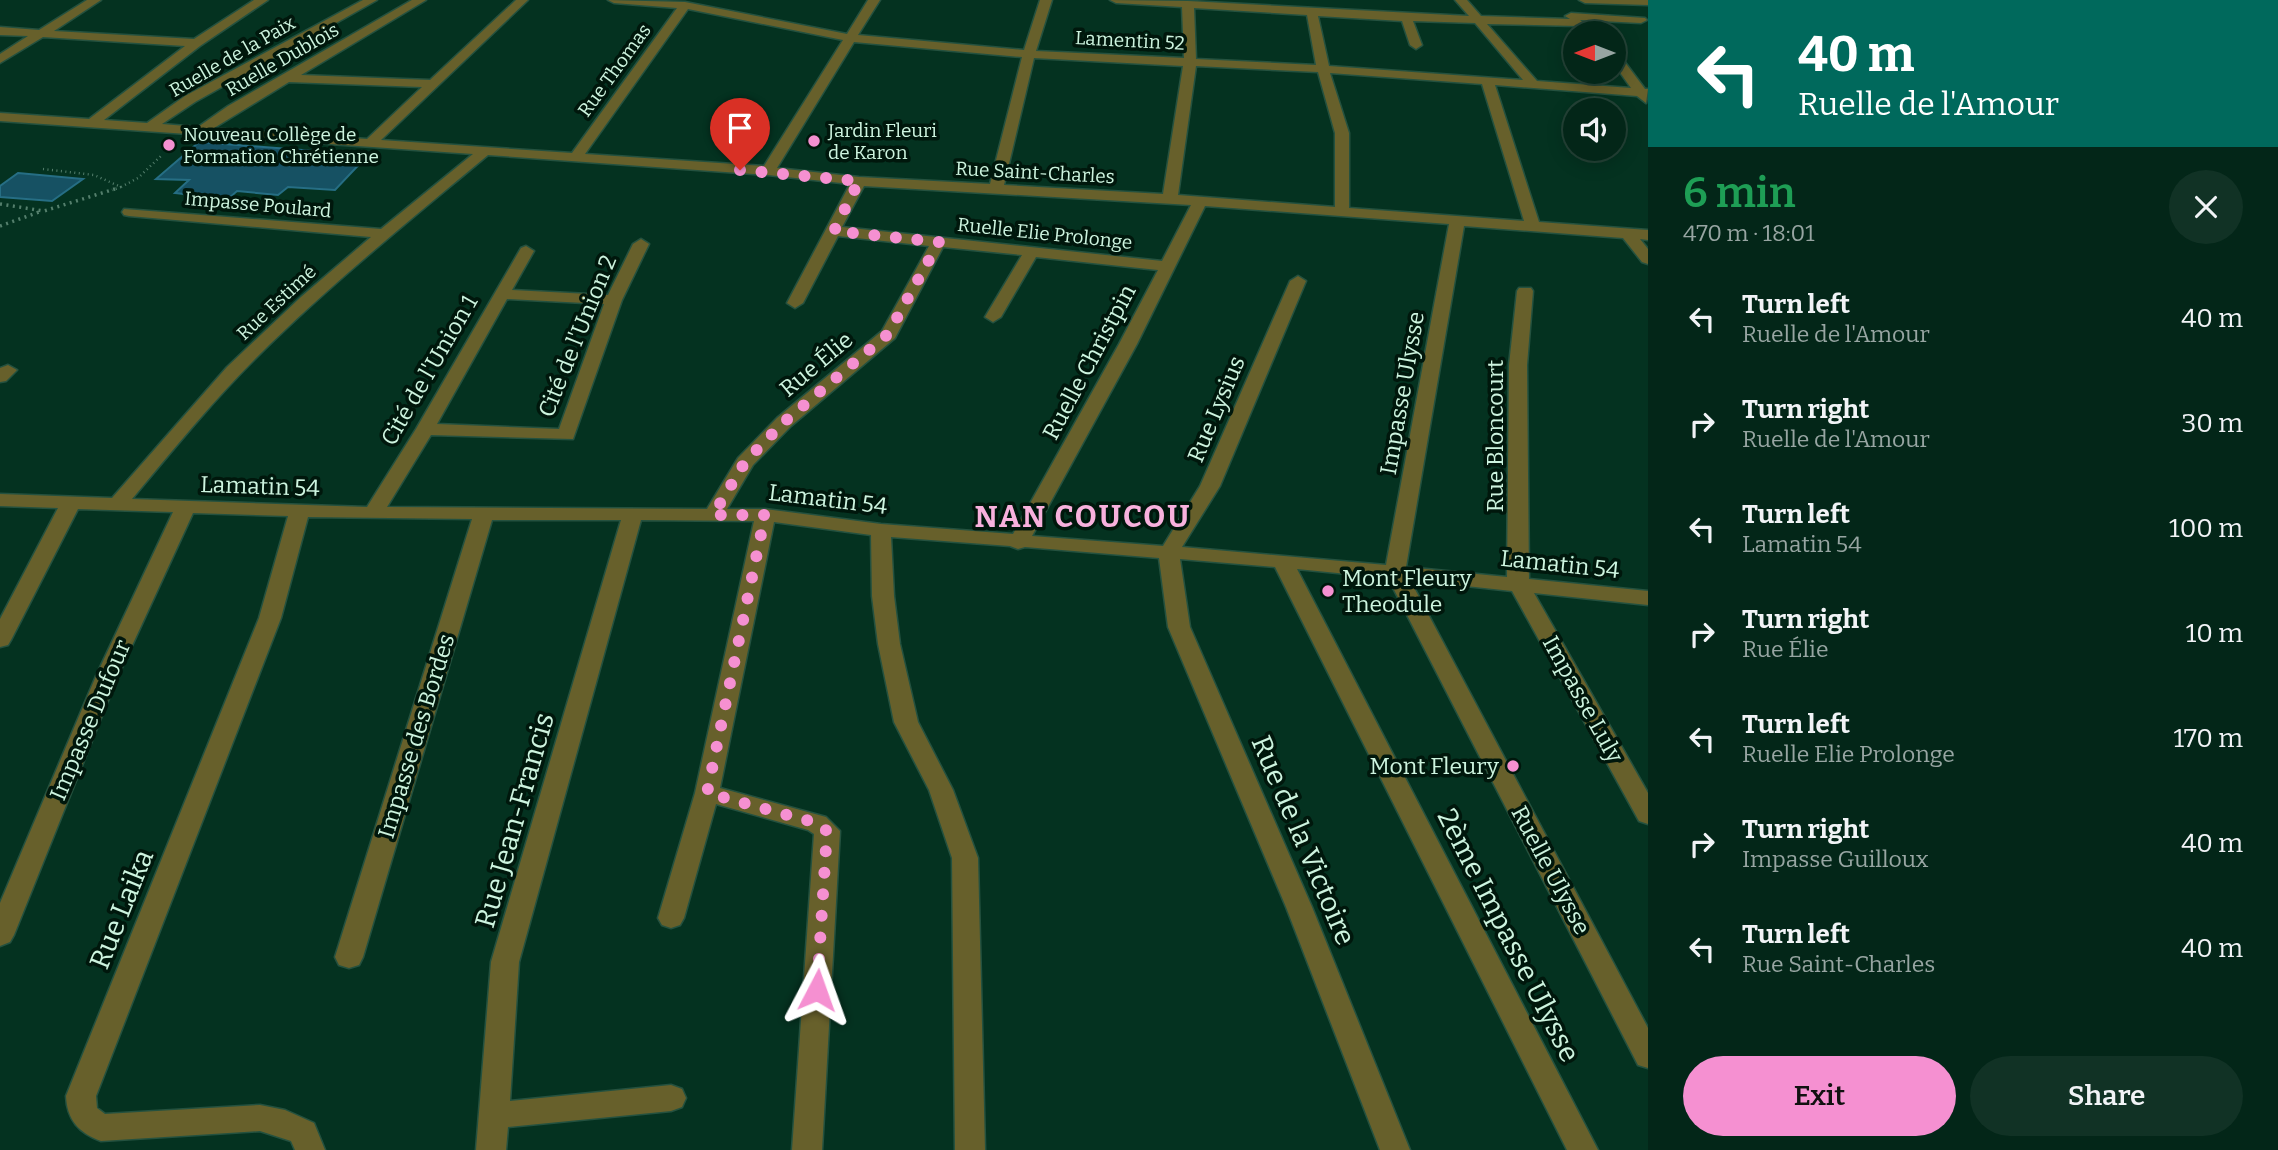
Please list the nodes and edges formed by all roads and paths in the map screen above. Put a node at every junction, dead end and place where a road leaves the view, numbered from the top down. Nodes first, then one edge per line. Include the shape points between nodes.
1 (95, 0) edge
2 (262, 0) edge
3 (371, 0) edge
4 (420, 0) edge
5 (522, 0) edge
6 (614, 0) edge
7 (874, 0) edge
8 (1046, 0) edge
9 (1116, 0) edge
10 (1461, 0) edge
11 (1585, 0) edge
12 (1572, 1) edge
13 (1648, 2) edge
14 (1188, 4) junction
15 (685, 5) junction
16 (765, 5) dead end
17 (1312, 12) junction
18 (757, 17) junction
19 (1406, 18) junction
20 (1574, 20) junction
21 (1641, 20) dead end
22 (1478, 21) junction
23 (0, 31) edge
24 (41, 34) junction
25 (852, 38) junction
26 (196, 43) junction
27 (1416, 45) dead end
28 (1029, 54) junction
29 (0, 59) edge
30 (1190, 62) junction
31 (1323, 69) junction
32 (1626, 71) edge
33 (287, 78) junction
34 (1487, 81) junction
35 (434, 84) junction
36 (1533, 84) junction
37 (1646, 96) edge
38 (0, 117) edge
39 (92, 123) junction
40 (150, 127) junction
41 (201, 131) junction
42 (369, 144) junction
43 (484, 152) junction
44 (163, 154) dead end
45 (575, 158) junction
46 (43, 169) dead end
47 (768, 172) junction
48 (859, 181) junction
49 (121, 187) junction
50 (996, 190) junction
51 (1170, 199) junction
52 (1200, 201) junction
53 (0, 204) edge
54 (44, 211) junction
55 (129, 212) dead end
56 (1342, 212) junction
57 (1457, 221) junction
58 (0, 226) edge
59 (1533, 227) junction
60 (834, 231) junction
61 (383, 234) junction
62 (1628, 234) junction
63 (1648, 235) edge
64 (939, 242) junction
65 (641, 244) dead end
66 (526, 251) dead end
67 (1032, 251) junction
68 (1648, 259) edge
69 (1169, 266) junction
70 (1298, 281) dead end
71 (1525, 290) dead end
72 (500, 295) junction
73 (614, 300) junction
74 (795, 303) dead end
75 (993, 317) dead end
76 (425, 429) junction
77 (0, 500) edge
78 (70, 504) junction
79 (117, 504) junction
80 (184, 508) junction
81 (299, 512) junction
82 (373, 513) junction
83 (633, 514) junction
84 (483, 515) junction
85 (713, 515) junction
86 (765, 515) junction
87 (881, 530) junction
88 (1018, 543) junction
89 (1169, 552) junction
90 (1283, 561) junction
91 (1395, 572) junction
92 (1518, 583) junction
93 (1648, 598) edge
94 (0, 640) edge
95 (707, 793) junction
96 (1648, 815) edge
97 (671, 918) dead end
98 (0, 935) edge
99 (349, 957) dead end
100 (1648, 1056) edge
101 (671, 1098) dead end
102 (492, 1115) junction
103 (307, 1141) edge
104 (491, 1150) edge
105 (807, 1150) edge
106 (970, 1150) edge
107 (1395, 1150) edge
108 (1583, 1150) edge

1 - 24 street
2 - 26 street
3 - 40 street, Ruelle de la Paix via 190,99
4 - 33 street, Ruelle Dublois
5 - 35 street
6 - 15 street, Lamentin 52
7 - 25 street
8 - 28 street
9 - 14 street
10 - 22 street
11 - 13 street
12 - 20 street
14 - 17 street
14 - 30 street
15 - 18 street, Lamentin 52
15 - 45 street, Rue Thomas
16 - 18 street
17 - 19 street
17 - 31 street
18 - 25 street, Lamentin 52
19 - 22 street
19 - 27 street
20 - 21 street
20 - 22 street
22 - 36 street
23 - 24 street
24 - 26 street
24 - 29 street
25 - 28 street, Lamentin 52
25 - 47 street
26 - 39 street
28 - 30 street, Lamentin 52
28 - 50 street
30 - 31 street, Lamentin 52
30 - 51 street
31 - 34 street, Lamentin 52
31 - 56 street via 1342,133
32 - 37 street
33 - 35 street
33 - 41 street, Ruelle Dublois
34 - 36 street, Lamentin 52
34 - 59 street
35 - 42 street
36 - 37 street, Lamentin 52
38 - 39 street, Rue Saint-Charles
39 - 40 street, Rue Saint-Charles
40 - 41 street, Rue Saint-Charles
41 - 42 street, Rue Saint-Charles
42 - 43 street, Rue Saint-Charles
43 - 45 street, Rue Saint-Charles
43 - 61 street, Rue Estimé
44 - 49 path
45 - 47 street, Rue Saint-Charles
46 - 49 path via 94,175
47 - 48 street, Rue Saint-Charles
48 - 50 street, Rue Saint-Charles
48 - 60 street
49 - 54 path
50 - 51 street, Rue Saint-Charles
51 - 52 street, Rue Saint-Charles
52 - 56 street, Rue Saint-Charles
52 - 69 street, Ruelle Christpin
53 - 54 path
54 - 58 path
55 - 61 street, Impasse Poulard
56 - 57 street, Rue Saint-Charles
57 - 59 street, Rue Saint-Charles
57 - 91 street, Impasse Ulysse
59 - 62 street, Rue Saint-Charles
60 - 64 street, Ruelle Elie Prolonge
60 - 74 street
61 - 79 street, Rue Estimé via 250,354
62 - 63 street, Rue Saint-Charles
62 - 68 street
64 - 67 street, Ruelle Elie Prolonge
64 - 85 street, Rue Élie via 888,334 784,422 745,462
65 - 73 street, Cité de l'Union 2
66 - 72 street, Cité de l'Union 1
67 - 69 street, Ruelle Elie Prolonge
67 - 75 street
69 - 88 street, Ruelle Christpin
70 - 89 street, Rue Lysius via 1210,486
71 - 92 street, Rue Bloncourt via 1518,365
72 - 73 street
72 - 76 street, Cité de l'Union 1
73 - 76 street, Cité de l'Union 2 via 566,435
76 - 82 street, Cité de l'Union 1
77 - 78 street, Lamatin 54
78 - 79 street, Lamatin 54
78 - 94 street
79 - 80 street, Lamatin 54
80 - 81 street, Lamatin 54
80 - 98 street, Impasse Dufour via 107,676
81 - 82 street, Lamatin 54
81 - 103 street, Rue Laika via 270,618 81,1096 81,1111 101,1128 260,1118 285,1123
82 - 84 street, Lamatin 54
83 - 84 street, Lamatin 54
83 - 85 street, Lamatin 54
83 - 102 street, Rue Jean-Francis via 505,962
84 - 99 street, Impasse des Bordes
85 - 86 street, Lamatin 54
86 - 87 street, Lamatin 54
86 - 95 street
87 - 88 street, Lamatin 54
87 - 106 street via 889,645 906,722 941,790 965,858
88 - 89 street, Lamatin 54
89 - 90 street, Lamatin 54
89 - 107 street, Rue de la Victoire via 1179,627 1299,907
90 - 91 street, Lamatin 54
90 - 108 street, 2ème Impasse Ulysse
91 - 92 street, Lamatin 54
91 - 100 street, Ruelle Ulysse
92 - 93 street, Lamatin 54
92 - 96 street, Impasse Luly
95 - 97 street
95 - 105 street via 823,826 827,831
101 - 102 street
102 - 104 street, Rue Jean-Francis

